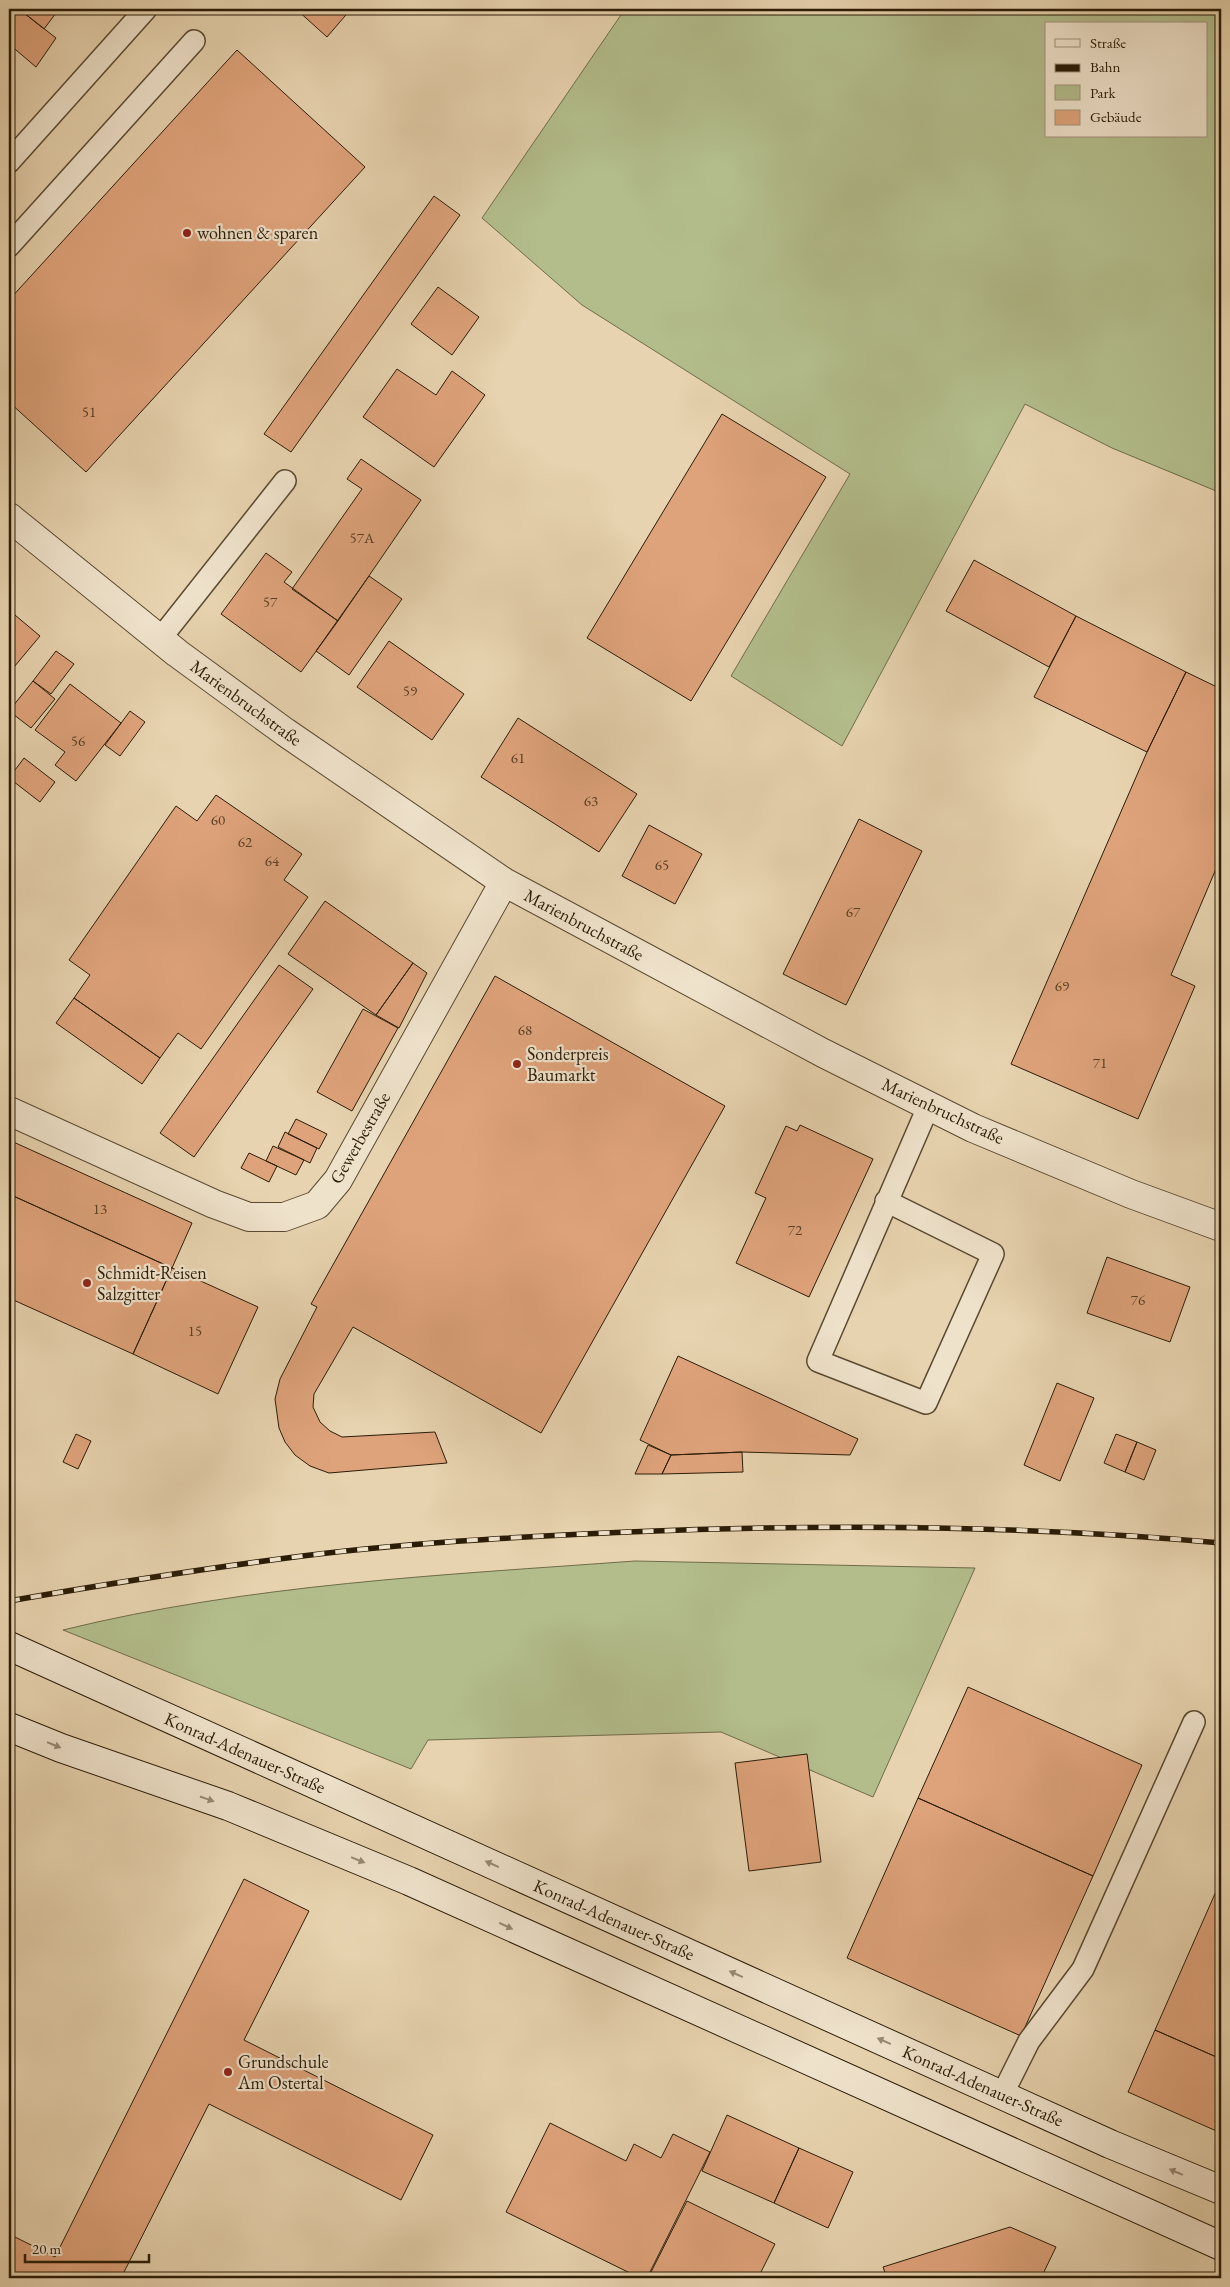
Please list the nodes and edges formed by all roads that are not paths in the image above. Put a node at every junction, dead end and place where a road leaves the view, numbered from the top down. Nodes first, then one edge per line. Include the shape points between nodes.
1 (146, 9) edge
2 (194, 41) dead end
3 (9, 162) edge
4 (9, 246) edge
5 (285, 481) dead end
6 (9, 517) edge
7 (160, 639) junction
8 (504, 882) junction
9 (929, 1105) junction
10 (9, 1111) edge
11 (886, 1201) junction
12 (1221, 1227) edge
13 (17, 1649) edge
14 (1194, 1722) dead end
15 (9, 1726) edge
16 (1002, 2095) junction
17 (1221, 2190) edge
18 (1221, 2246) edge

1 - 3 lane
2 - 4 lane
5 - 7 lane
6 - 7 street, Marienbruchstraße
7 - 8 street, Marienbruchstraße via 285,732
8 - 9 street, Marienbruchstraße via 823,1053
8 - 10 street, Gewerbestraße via 338,1180 317,1205 284,1216 250,1217 214,1204
9 - 11 lane
9 - 12 street, Marienbruchstraße via 973,1128
11 - 11 lane via 818,1361 926,1402 993,1254
16 -> 13 street, Konrad-Adenauer-Straße
14 - 16 lane via 1083,1969 1029,2041
15 -> 18 street via 61,1748 228,1806 409,1881
17 -> 16 street, Konrad-Adenauer-Straße

